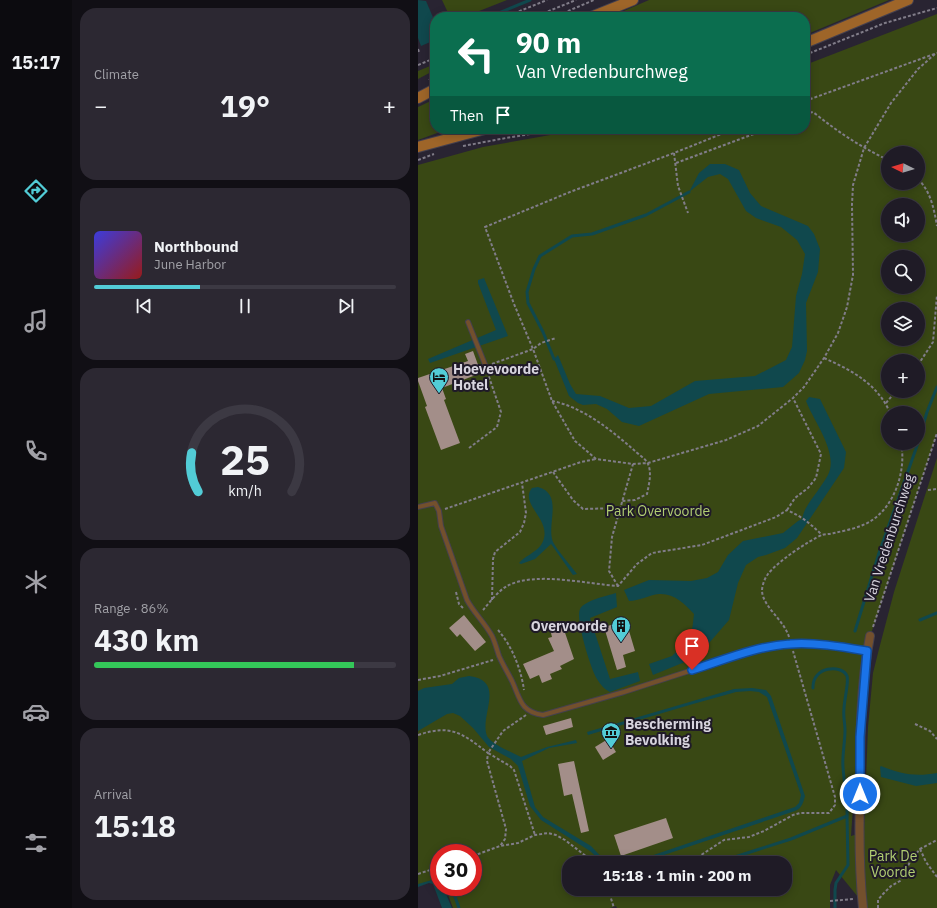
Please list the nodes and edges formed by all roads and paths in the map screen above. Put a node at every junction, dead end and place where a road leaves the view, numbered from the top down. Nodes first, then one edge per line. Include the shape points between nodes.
1 (547, 0) edge
2 (576, 0) edge
3 (594, 0) edge
4 (633, 0) edge
5 (908, 0) edge
6 (937, 8) edge
7 (517, 12) edge
8 (546, 12) edge
9 (566, 12) edge
10 (603, 12) edge
11 (810, 40) edge
12 (810, 54) edge
13 (936, 54) edge
14 (430, 60) edge
15 (418, 65) edge
16 (430, 92) edge
17 (418, 98) edge
18 (810, 99) edge
19 (810, 113) edge
20 (466, 134) edge
21 (530, 134) edge
22 (722, 134) edge
23 (754, 134) edge
24 (418, 147) edge
25 (462, 147) dead end
26 (864, 148) junction
27 (440, 152) dead end
28 (674, 153) junction
29 (881, 156) edge
30 (418, 160) edge
31 (676, 163) junction
32 (925, 186) edge
33 (688, 213) dead end
34 (937, 226) edge
35 (937, 295) edge
36 (468, 322) dead end
37 (556, 338) dead end
38 (533, 349) junction
39 (925, 354) edge
40 (824, 358) junction
41 (486, 367) junction
42 (793, 398) junction
43 (890, 398) edge
44 (552, 401) junction
45 (886, 403) junction
46 (887, 406) edge
47 (937, 433) edge
48 (469, 448) dead end
49 (902, 450) edge
50 (596, 459) junction
51 (648, 463) junction
52 (633, 464) junction
53 (553, 472) junction
54 (522, 483) junction
55 (928, 490) dead end
56 (937, 490) edge
57 (621, 501) junction
58 (418, 507) edge
59 (619, 508) junction
60 (787, 510) junction
61 (439, 511) junction
62 (822, 535) junction
63 (618, 586) junction
64 (492, 600) junction
65 (478, 615) junction
66 (495, 628) dead end
67 (870, 636) joint
68 (791, 644) junction
69 (867, 651) junction
70 (500, 658) junction
71 (418, 680) edge
72 (525, 694) dead end
73 (530, 712) junction
74 (915, 724) dead end
75 (418, 735) edge
76 (937, 739) edge
77 (489, 752) junction
78 (535, 835) junction
79 (937, 840) edge
80 (500, 846) junction
81 (920, 849) junction
82 (482, 853) edge
83 (585, 856) edge
84 (699, 856) edge
85 (430, 870) edge
86 (418, 874) edge
87 (937, 877) edge
88 (610, 896) edge
89 (862, 899) junction
90 (830, 901) dead end
91 (614, 908) edge
92 (863, 908) edge
93 (878, 908) edge

1 - 7 path
2 - 8 path
3 - 9 path
4 - 10 main road
5 - 11 main road
6 - 12 path via 885,23
13 - 18 path
13 - 26 path via 918,69 895,97
14 - 15 path
16 - 17 main road
19 - 26 path via 813,112
20 - 24 main road
21 - 25 path
22 - 28 path
23 - 31 path
26 - 29 path
26 - 40 path via 853,185 851,292 838,333
27 - 30 path
28 - 31 path
28 - 38 path via 485,227
31 - 33 path via 678,186
32 - 34 path
35 - 39 path via 933,342
36 - 41 lane
37 - 38 path
38 - 41 path
38 - 44 path
40 - 42 path via 804,388
40 - 45 path via 862,378
41 - 48 path via 501,412 497,427
42 - 51 path via 758,426 746,432 715,444
42 - 60 path via 821,454 816,478
43 - 45 path
44 - 50 path via 575,442
44 - 51 path via 564,403 589,416 622,439
45 - 46 path
47 - 67 path, Van Vredenburchweg
49 - 62 path via 903,460 899,482 883,511 863,525
50 - 52 path
50 - 53 path
51 - 52 path
51 - 57 path via 650,480 647,494 635,500
52 - 57 path
53 - 54 path
53 - 59 path via 572,500 583,509
54 - 61 path
54 - 64 path via 526,513 524,523 520,532 496,552 493,559
55 - 56 path
57 - 59 path
58 - 61 lane via 435,503
59 - 63 path via 612,537 609,571
60 - 62 path via 812,524
60 - 63 path via 776,517 702,545 652,553 637,564
61 - 65 lane via 441,526 468,600
62 - 68 path via 798,549 767,574 762,590 763,599 785,627
63 - 64 path via 543,578 525,580 506,587
64 - 65 path
65 - 70 lane via 492,636
66 - 72 path via 513,653 521,672
67 - 69 street
68 - 69 lane via 835,646
68 - 73 lane via 761,648 543,715
68 - 84 path via 835,797 833,810 823,814 793,815 749,837 724,840
69 - 89 street via 860,737 859,822
70 - 71 path
70 - 73 lane via 520,702
73 - 77 path via 503,731
74 - 76 path via 930,731
75 - 77 path via 433,730 451,731
77 - 78 path via 514,770
77 - 80 path via 487,761 506,829 505,839
78 - 80 path via 518,843
78 - 83 path via 556,835
79 - 81 path
80 - 82 path
81 - 87 path
81 - 93 path via 900,881 878,900
85 - 86 path
88 - 91 path
89 - 90 path
89 - 92 street

